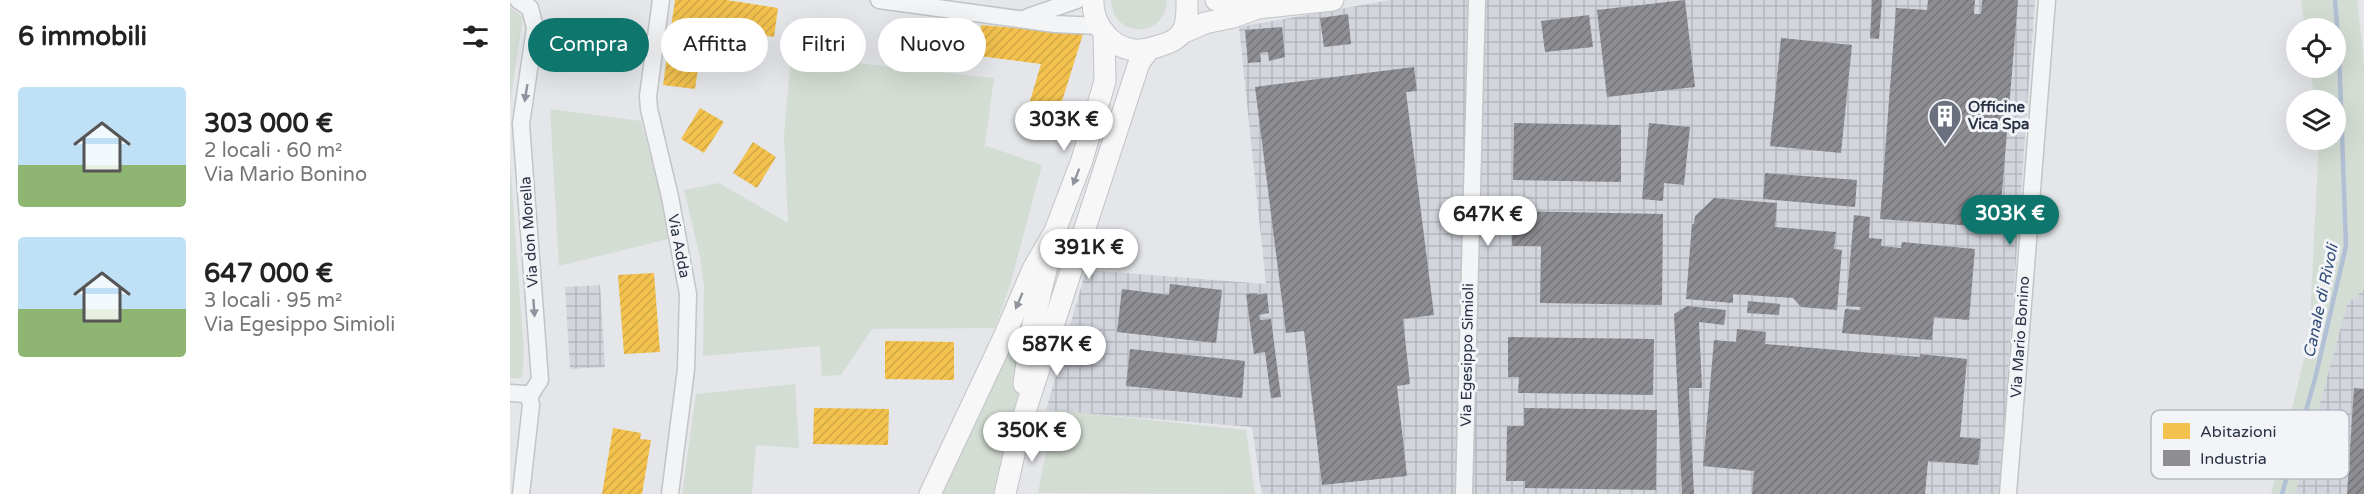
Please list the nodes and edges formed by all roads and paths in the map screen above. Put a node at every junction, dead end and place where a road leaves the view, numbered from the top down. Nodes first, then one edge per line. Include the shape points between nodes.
1 (518, 0) edge
2 (661, 0) edge
3 (879, 0) edge
4 (1077, 0) edge
5 (1094, 0) edge
6 (1187, 0) edge
7 (1216, 0) edge
8 (1333, 0) edge
9 (1477, 0) edge
10 (2047, 0) edge
11 (1258, 8) junction
12 (1022, 19) junction
13 (1101, 29) junction
14 (1182, 33) junction
15 (1149, 49) junction
16 (1055, 231) junction
17 (510, 393) edge
18 (530, 397) junction
19 (1021, 424) junction
20 (521, 494) edge
21 (669, 494) edge
22 (930, 494) edge
23 (1005, 494) edge
24 (1464, 494) edge
25 (2008, 494) edge

1 -> 18 street, Via don Morella via 530,8 536,28 521,124 540,380
2 - 21 street, Via Adda via 649,109 688,294 686,369
3 - 12 street
4 - 12 street
5 - 13 main road via 1094,15
6 - 14 main road
7 - 11 main road
8 - 11 main road
9 - 24 street, Via Egesippo Simioli
10 - 25 street, Via Mario Bonino
11 - 14 main road
12 - 13 street
13 - 15 main road via 1124,48
13 -> 16 main road via 1106,57 1104,89
14 - 15 main road
15 - 19 main road via 1139,63
16 - 19 main road via 1031,333
16 -> 22 main road via 1033,269
17 - 18 street
18 - 20 street, Via don Morella
19 - 23 main road

